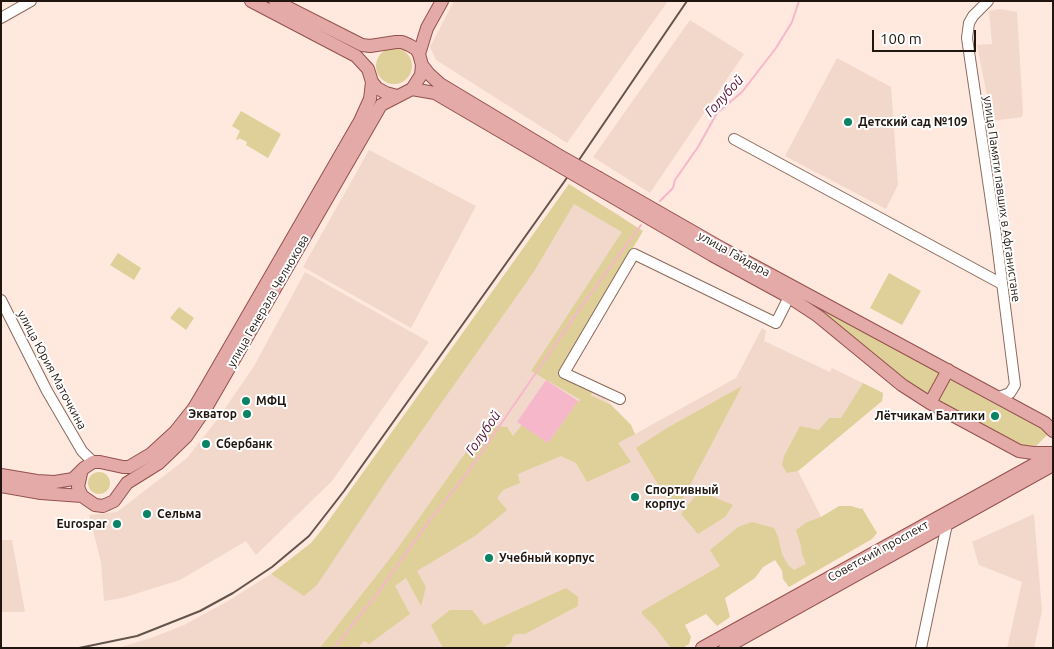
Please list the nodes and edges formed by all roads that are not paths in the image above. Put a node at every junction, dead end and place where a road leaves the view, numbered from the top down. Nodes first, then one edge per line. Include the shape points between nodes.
1 (31, 1) edge
2 (251, 1) edge
3 (442, 1) edge
4 (988, 1) edge
5 (281, 3) edge
6 (1, 18) edge
7 (427, 28) junction
8 (402, 42) junction
9 (383, 45) junction
10 (421, 60) junction
11 (368, 69) junction
12 (372, 82) junction
13 (412, 88) junction
14 (397, 96) junction
15 (734, 139) dead end
16 (556, 159) junction
17 (596, 182) junction
18 (1002, 284) junction
19 (789, 297) junction
20 (1, 300) edge
21 (234, 348) junction
22 (948, 370) junction
23 (999, 397) junction
24 (620, 399) dead end
25 (930, 403) junction
26 (1050, 427) edge
27 (1013, 448) junction
28 (1053, 453) edge
29 (108, 464) junction
30 (1053, 465) edge
31 (86, 468) junction
32 (1, 475) edge
33 (1014, 476) junction
34 (1, 486) edge
35 (120, 491) junction
36 (82, 496) junction
37 (947, 524) junction
38 (702, 648) edge
39 (726, 648) edge
40 (921, 648) edge

1 - 6 street
2 - 11 main road via 356,56
3 - 7 main road
4 - 18 street, улица Памяти павших в Афганистане via 970,23 967,38
5 - 9 main road via 356,43
7 - 8 main road
7 - 10 main road
8 - 9 main road
8 - 10 main road, улица Гайдара via 416,49
9 - 11 main road via 370,58
10 - 13 main road via 421,75
10 - 16 main road, улица Гайдара via 440,84
11 - 12 main road
12 - 14 main road via 377,88
12 - 21 main road, улица Генерала Челнокова via 370,99 360,121
13 - 14 main road
13 - 16 main road, улица Гайдара via 434,93
14 - 21 main road, улица Генерала Челнокова via 381,105
15 - 18 street
16 - 17 main road, улица Гайдара, bridge
17 - 19 main road, улица Гайдара via 712,255
17 - 22 main road, улица Гайдара
18 - 23 street, улица Памяти павших в Афганистане via 1015,385 1010,393
19 - 24 street via 776,323 634,254 564,373
19 - 25 main road, улица Гайдара
20 - 31 street, улица Юрия Маточкина via 47,392 82,451
21 - 29 main road, улица Генерала Челнокова via 181,426 165,442 129,466
21 - 35 main road, улица Генерала Челнокова via 206,408 186,437 159,463 126,483
22 - 23 main road, улица Гайдара
22 - 25 main road
23 - 26 main road, улица Гайдара
25 - 27 main road, улица Гайдара
27 - 28 main road, улица Гайдара
27 - 33 main road via 1018,460
28 - 33 main road, Советский проспект
29 - 31 main road, улица Генерала Челнокова
29 - 35 main road via 118,471
30 - 37 main road, Советский проспект
31 - 32 main road, улица Генерала Челнокова via 73,479 55,482
31 - 36 main road via 78,486
33 - 38 main road, Советский проспект
34 - 36 main road, улица Генерала Челнокова
35 - 36 main road, улица Генерала Челнокова via 114,501 103,506 95,505
37 - 39 main road, Советский проспект
37 - 40 street

